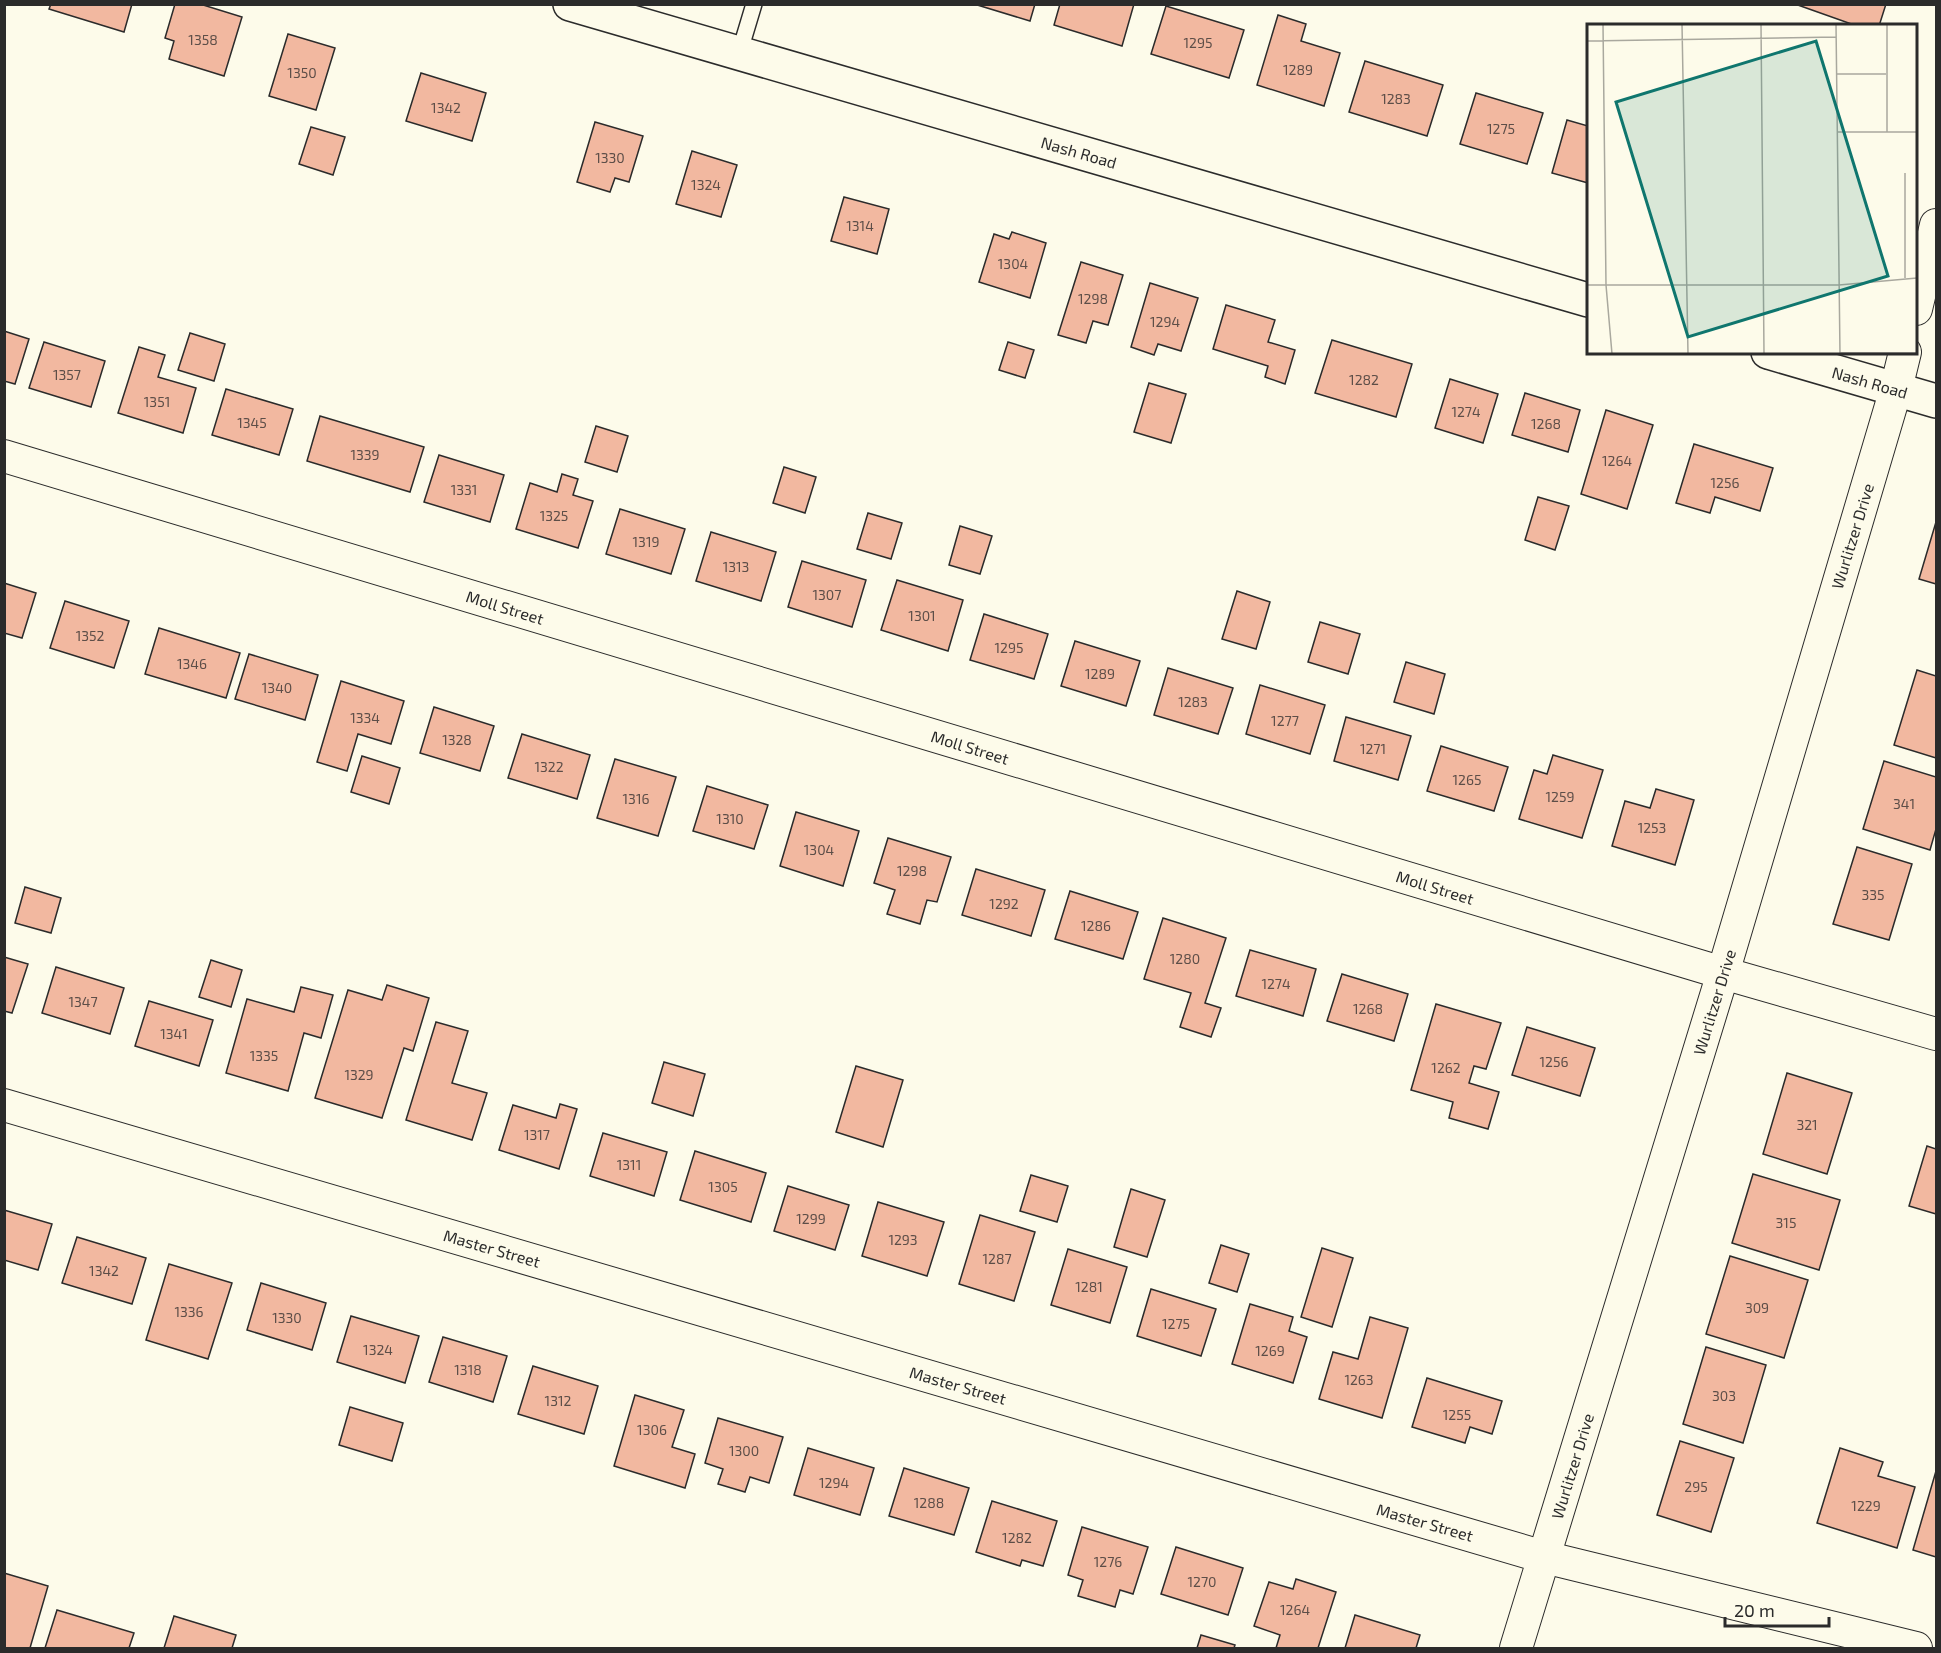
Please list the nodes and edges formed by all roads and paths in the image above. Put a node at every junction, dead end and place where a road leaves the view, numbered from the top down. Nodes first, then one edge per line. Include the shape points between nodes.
1 (570, 4) edge
2 (754, 4) edge
3 (739, 54) junction
4 (1936, 225) edge
5 (1587, 300) edge
6 (1917, 305) edge
7 (1775, 354) edge
8 (1905, 354) edge
9 (1896, 389) junction
10 (1936, 401) edge
11 (4, 456) edge
12 (1723, 973) junction
13 (1936, 1034) edge
14 (4, 1106) edge
15 (1544, 1557) junction
16 (1516, 1648) edge
17 (1916, 1648) edge

1 - 3 main road, Nash Road
2 - 3 lane
3 - 5 main road, Nash Road
4 - 6 street
7 - 9 main road, Nash Road
8 - 9 street, Wurlitzer Drive
9 - 10 main road, Nash Road
9 - 12 street, Wurlitzer Drive
11 - 12 street, Moll Street
12 - 13 street, Moll Street
12 - 15 street, Wurlitzer Drive
14 - 15 street, Master Street
15 - 16 street, Wurlitzer Drive
15 - 17 street, Master Street

